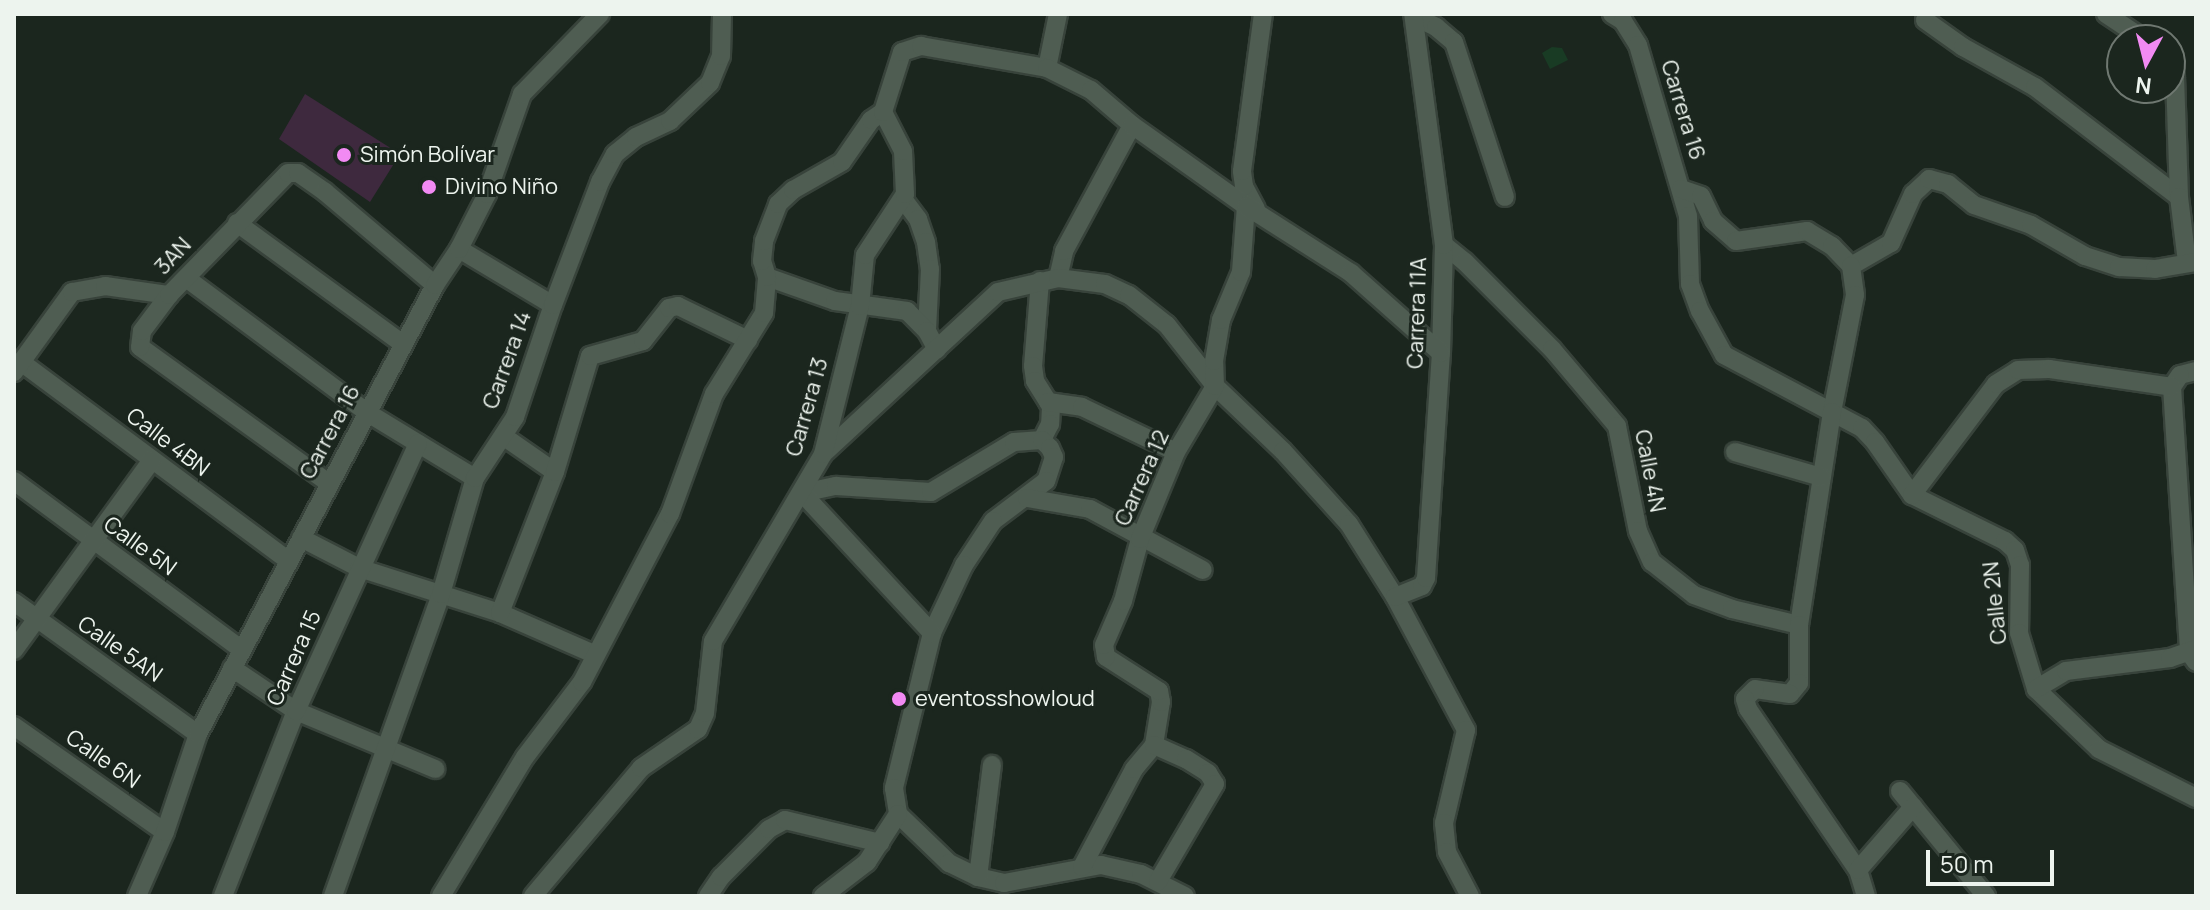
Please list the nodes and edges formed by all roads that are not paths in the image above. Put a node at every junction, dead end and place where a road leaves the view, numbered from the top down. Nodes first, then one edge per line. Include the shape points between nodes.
1 (600, 14) edge
2 (722, 14) edge
3 (1058, 14) edge
4 (1263, 14) edge
5 (1612, 14) edge
6 (1414, 16) edge
7 (1925, 20) dead end
8 (1047, 68) junction
9 (2176, 104) edge
10 (883, 112) junction
11 (1132, 125) junction
12 (1681, 189) junction
13 (1505, 197) dead end
14 (2179, 197) junction
15 (903, 199) junction
16 (1252, 209) junction
17 (237, 223) junction
18 (1444, 245) junction
19 (459, 249) junction
20 (2192, 262) edge
21 (1851, 266) junction
22 (767, 277) junction
23 (186, 278) junction
24 (1049, 279) junction
25 (435, 285) junction
26 (169, 295) junction
27 (553, 305) junction
28 (860, 306) junction
29 (927, 331) junction
30 (748, 340) junction
31 (403, 344) junction
32 (937, 350) junction
33 (1441, 353) junction
34 (17, 367) edge
35 (2196, 371) edge
36 (1215, 386) junction
37 (2172, 387) junction
38 (1048, 402) junction
39 (1832, 412) junction
40 (368, 413) junction
41 (503, 436) junction
42 (1042, 440) junction
43 (418, 443) junction
44 (1176, 452) junction
45 (1735, 452) dead end
46 (823, 454) junction
47 (152, 460) junction
48 (555, 472) junction
49 (1821, 477) junction
50 (475, 478) junction
51 (14, 481) edge
52 (330, 484) junction
53 (802, 493) junction
54 (1912, 495) junction
55 (1027, 498) junction
56 (301, 538) junction
57 (1140, 539) junction
58 (93, 541) junction
59 (288, 560) junction
60 (359, 568) junction
61 (1203, 570) dead end
62 (441, 594) junction
63 (1395, 597) junction
64 (14, 602) edge
65 (500, 613) junction
66 (36, 619) junction
67 (1799, 625) junction
68 (932, 633) junction
69 (240, 648) junction
70 (14, 650) edge
71 (594, 654) junction
72 (2194, 655) edge
73 (232, 668) junction
74 (2036, 689) junction
75 (296, 711) junction
76 (14, 726) edge
77 (198, 734) junction
78 (1154, 745) junction
79 (387, 746) junction
80 (992, 765) dead end
81 (435, 769) dead end
82 (1900, 791) dead end
83 (2196, 798) edge
84 (1913, 807) junction
85 (898, 814) junction
86 (165, 832) junction
87 (880, 843) junction
88 (1082, 867) junction
89 (1858, 870) junction
90 (978, 877) junction
91 (1158, 881) junction
92 (1004, 890) edge
93 (137, 896) edge
94 (223, 896) edge
95 (333, 896) edge
96 (441, 896) edge
97 (533, 896) edge
98 (708, 896) edge
99 (823, 896) edge
100 (1185, 896) edge
101 (1470, 896) edge
102 (1866, 896) edge
103 (1986, 896) edge

1 - 19 street, Carrera 16 via 522,94 487,194
2 - 27 street, Carrera 14 via 721,56 710,83 670,121 615,154
3 - 8 street
4 - 16 street, Carrera 12 via 1242,171
5 - 12 street, Carrera 16 via 1638,45
6 - 13 street via 1454,42
6 - 18 street, Carrera 11A
7 - 14 street via 2035,87
8 - 10 street via 911,47 895,65
8 - 11 street via 1091,90
9 - 14 street
10 - 15 street via 903,151
10 - 22 street via 871,120 842,162 778,204 764,241
11 - 16 street
11 - 24 street
12 - 21 street via 1701,196 1713,221 1736,241 1807,231
12 - 39 street, Carrera 16 via 1689,229 1690,284 1724,355
14 - 20 street
15 - 28 street, Carrera 13 via 867,250
15 - 29 street via 926,242
16 - 33 street via 1351,273
16 - 36 street, Carrera 12 via 1241,272 1221,320
17 - 23 street, 3AN
17 - 25 street, 3AN via 278,180 298,173
17 - 31 street
18 - 33 street, Carrera 11A
18 - 67 street, Calle 4N via 1552,349 1617,426 1638,531 1652,562 1694,595
19 - 25 street, Carrera 16
19 - 27 street
20 - 21 street via 2155,269 2085,256 1929,179 1913,194 1891,243
21 - 39 street via 1855,295
22 - 28 street
22 - 30 street via 764,313
23 - 26 street, 3AN
23 - 40 street
24 - 32 street via 998,292
24 - 36 street via 1105,284 1129,295 1167,325
24 - 38 street via 1033,366
25 - 31 street, Carrera 16
26 - 34 street via 105,286 72,292
26 - 52 street, 3AN via 142,331 140,347
27 - 41 street, Carrera 14 via 520,404
28 - 29 street via 907,311
28 - 46 street, Carrera 13
29 - 32 street
30 - 48 street via 678,306 669,308 643,341 594,352
30 - 71 street via 714,394 670,514
31 - 40 street, Carrera 16
32 - 46 street
33 - 63 street, Carrera 11A via 1426,578 1422,586
34 - 47 street, Calle 4BN
35 - 37 street via 2180,375
36 - 44 street, Carrera 12
36 - 63 street via 1349,524
37 - 54 street via 2049,369 2018,370 1996,384
37 - 72 street
38 - 42 street via 1050,424
38 - 44 street via 1082,407
39 - 49 street
39 - 54 street, Calle 2N via 1862,428
40 - 43 street
40 - 52 street, Carrera 16
41 - 48 street
41 - 50 street, Carrera 14
42 - 53 street via 1014,442 931,492 836,486
42 - 55 street via 1054,457 1051,470
43 - 50 street
43 - 60 street, Carrera 15
44 - 57 street, Carrera 12
45 - 49 street
46 - 53 street, Carrera 13
47 - 58 street
47 - 59 street, Calle 4BN
48 - 65 street
49 - 67 street
50 - 62 street, Carrera 14
51 - 58 street, Calle 5N
52 - 56 street, Carrera 16
53 - 68 street
53 - 97 street, Carrera 13 via 713,641 705,713 698,729 641,768
54 - 74 street, Calle 2N via 2015,550 2022,584 2019,633
55 - 57 street via 1090,509
55 - 68 street via 996,517 964,565
56 - 59 street, Carrera 16
56 - 60 street
57 - 61 street
57 - 78 street, Carrera 12 via 1104,645 1106,657 1159,691
58 - 66 street
58 - 69 street, Calle 5N
59 - 69 street, Carrera 16
60 - 62 street
60 - 75 street, Carrera 15
62 - 65 street
62 - 79 street, Carrera 14
63 - 101 street via 1466,730 1444,823 1447,852
64 - 66 street, Calle 5AN
65 - 71 street
66 - 70 street
66 - 77 street, Calle 5AN
67 - 89 street via 1796,690 1788,694 1755,689 1745,705
68 - 85 street via 894,788
69 - 73 street, Carrera 16
71 - 96 street via 582,682 525,757
72 - 74 street via 2066,671
73 - 75 street
73 - 77 street, Carrera 16
74 - 83 street, Calle 2N via 2099,749
75 - 79 street
75 - 94 street, Carrera 15
76 - 86 street, Calle 6N
77 - 86 street, Carrera 16
78 - 88 street via 1134,769
78 - 91 street via 1208,773 1215,784
79 - 81 street
79 - 95 street, Carrera 14
80 - 90 street
82 - 84 street
84 - 89 street
84 - 103 street
85 - 87 street
85 - 90 street via 949,863
86 - 93 street, Carrera 16
87 - 98 street via 785,820 769,829
87 - 99 street via 857,872
88 - 91 street via 1119,868
88 - 92 street
89 - 102 street
90 - 92 street
91 - 100 street

